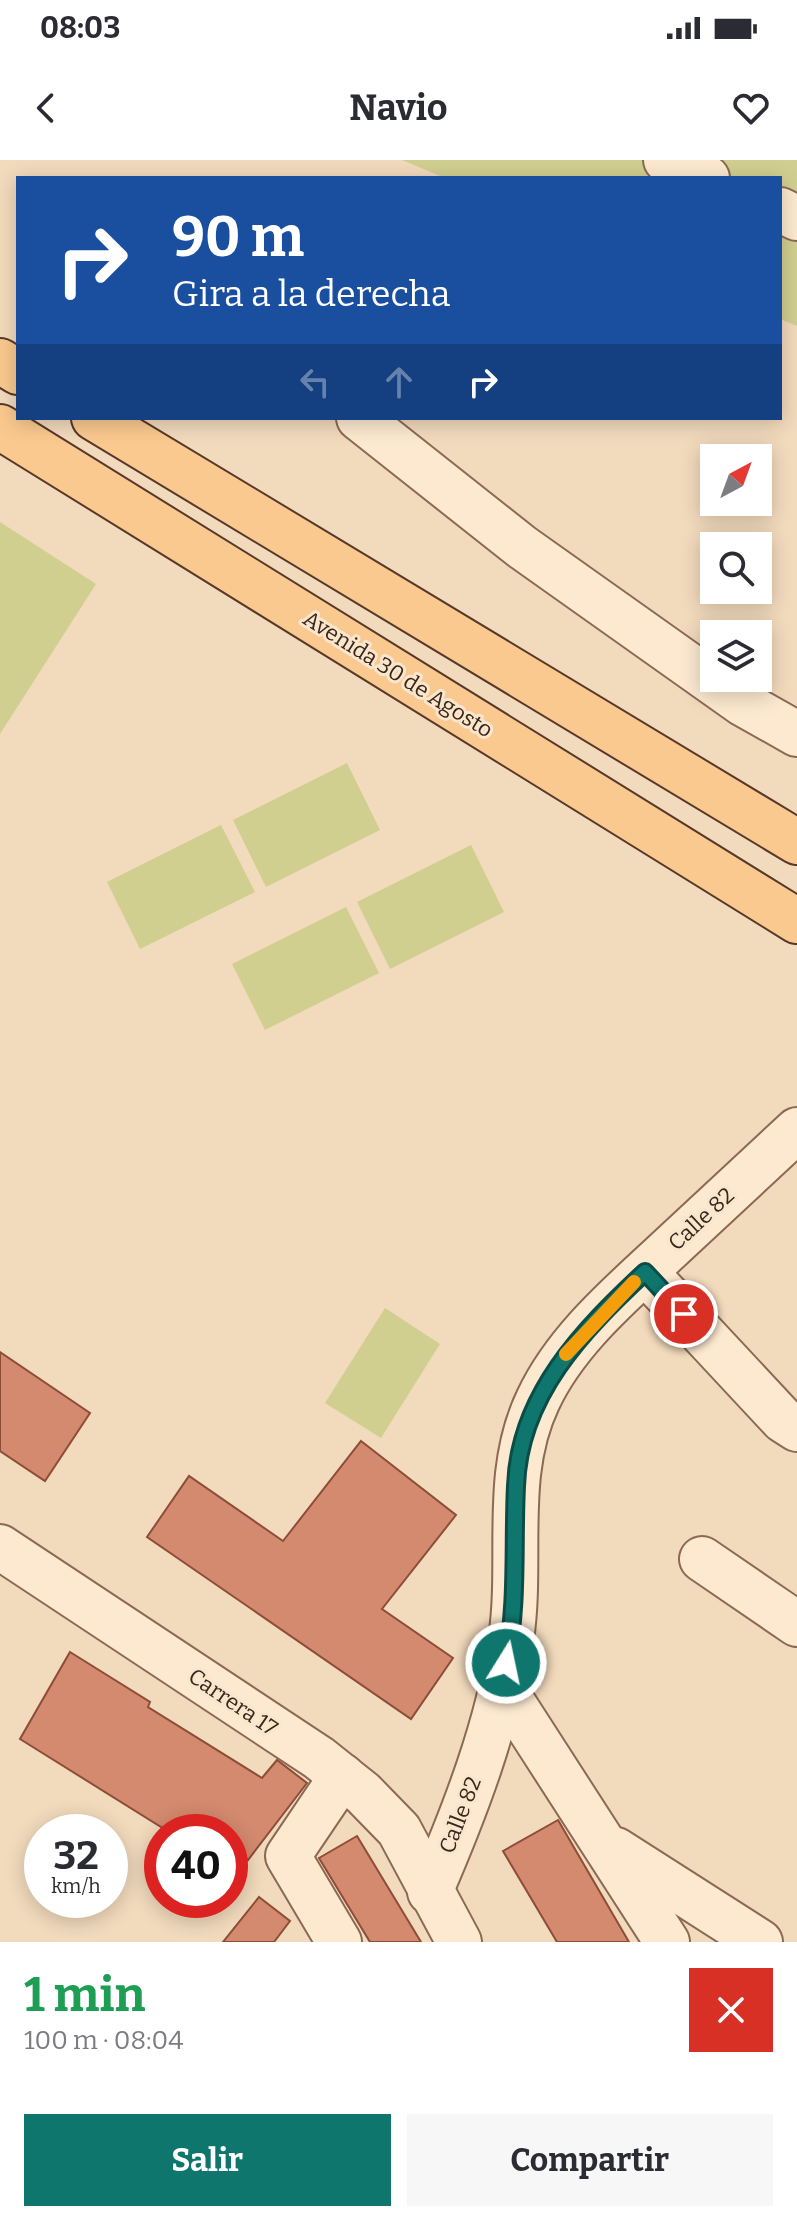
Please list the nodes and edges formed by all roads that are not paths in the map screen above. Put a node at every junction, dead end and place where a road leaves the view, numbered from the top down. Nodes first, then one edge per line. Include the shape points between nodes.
1 (666, 160) edge
2 (702, 176) edge
3 (97, 420) edge
4 (362, 420) edge
5 (0, 427) edge
6 (797, 734) edge
7 (797, 842) edge
8 (797, 921) edge
9 (797, 1130) edge
10 (645, 1272) junction
11 (797, 1429) edge
12 (0, 1547) edge
13 (702, 1559) dead end
14 (797, 1624) edge
15 (502, 1686) junction
16 (342, 1776) junction
17 (604, 1842) junction
18 (430, 1892) junction
19 (322, 1933) edge
20 (459, 1942) edge
21 (667, 1942) edge
22 (760, 1942) edge

1 - 2 street
3 - 7 main road
4 - 6 street via 522,547 742,703
5 - 8 main road, Avenida 30 de Agosto
9 - 10 street, Calle 82
10 - 11 street
10 - 15 street, Calle 82 via 569,1351 527,1427 516,1483 516,1597
12 - 16 street, Carrera 17
13 - 14 street
15 - 17 street
15 - 18 street, Calle 82 via 472,1785
16 - 18 street, Carrera 17 via 399,1830
16 - 19 street via 288,1856
17 - 21 street
17 - 22 street
18 - 20 street, Carrera 17

